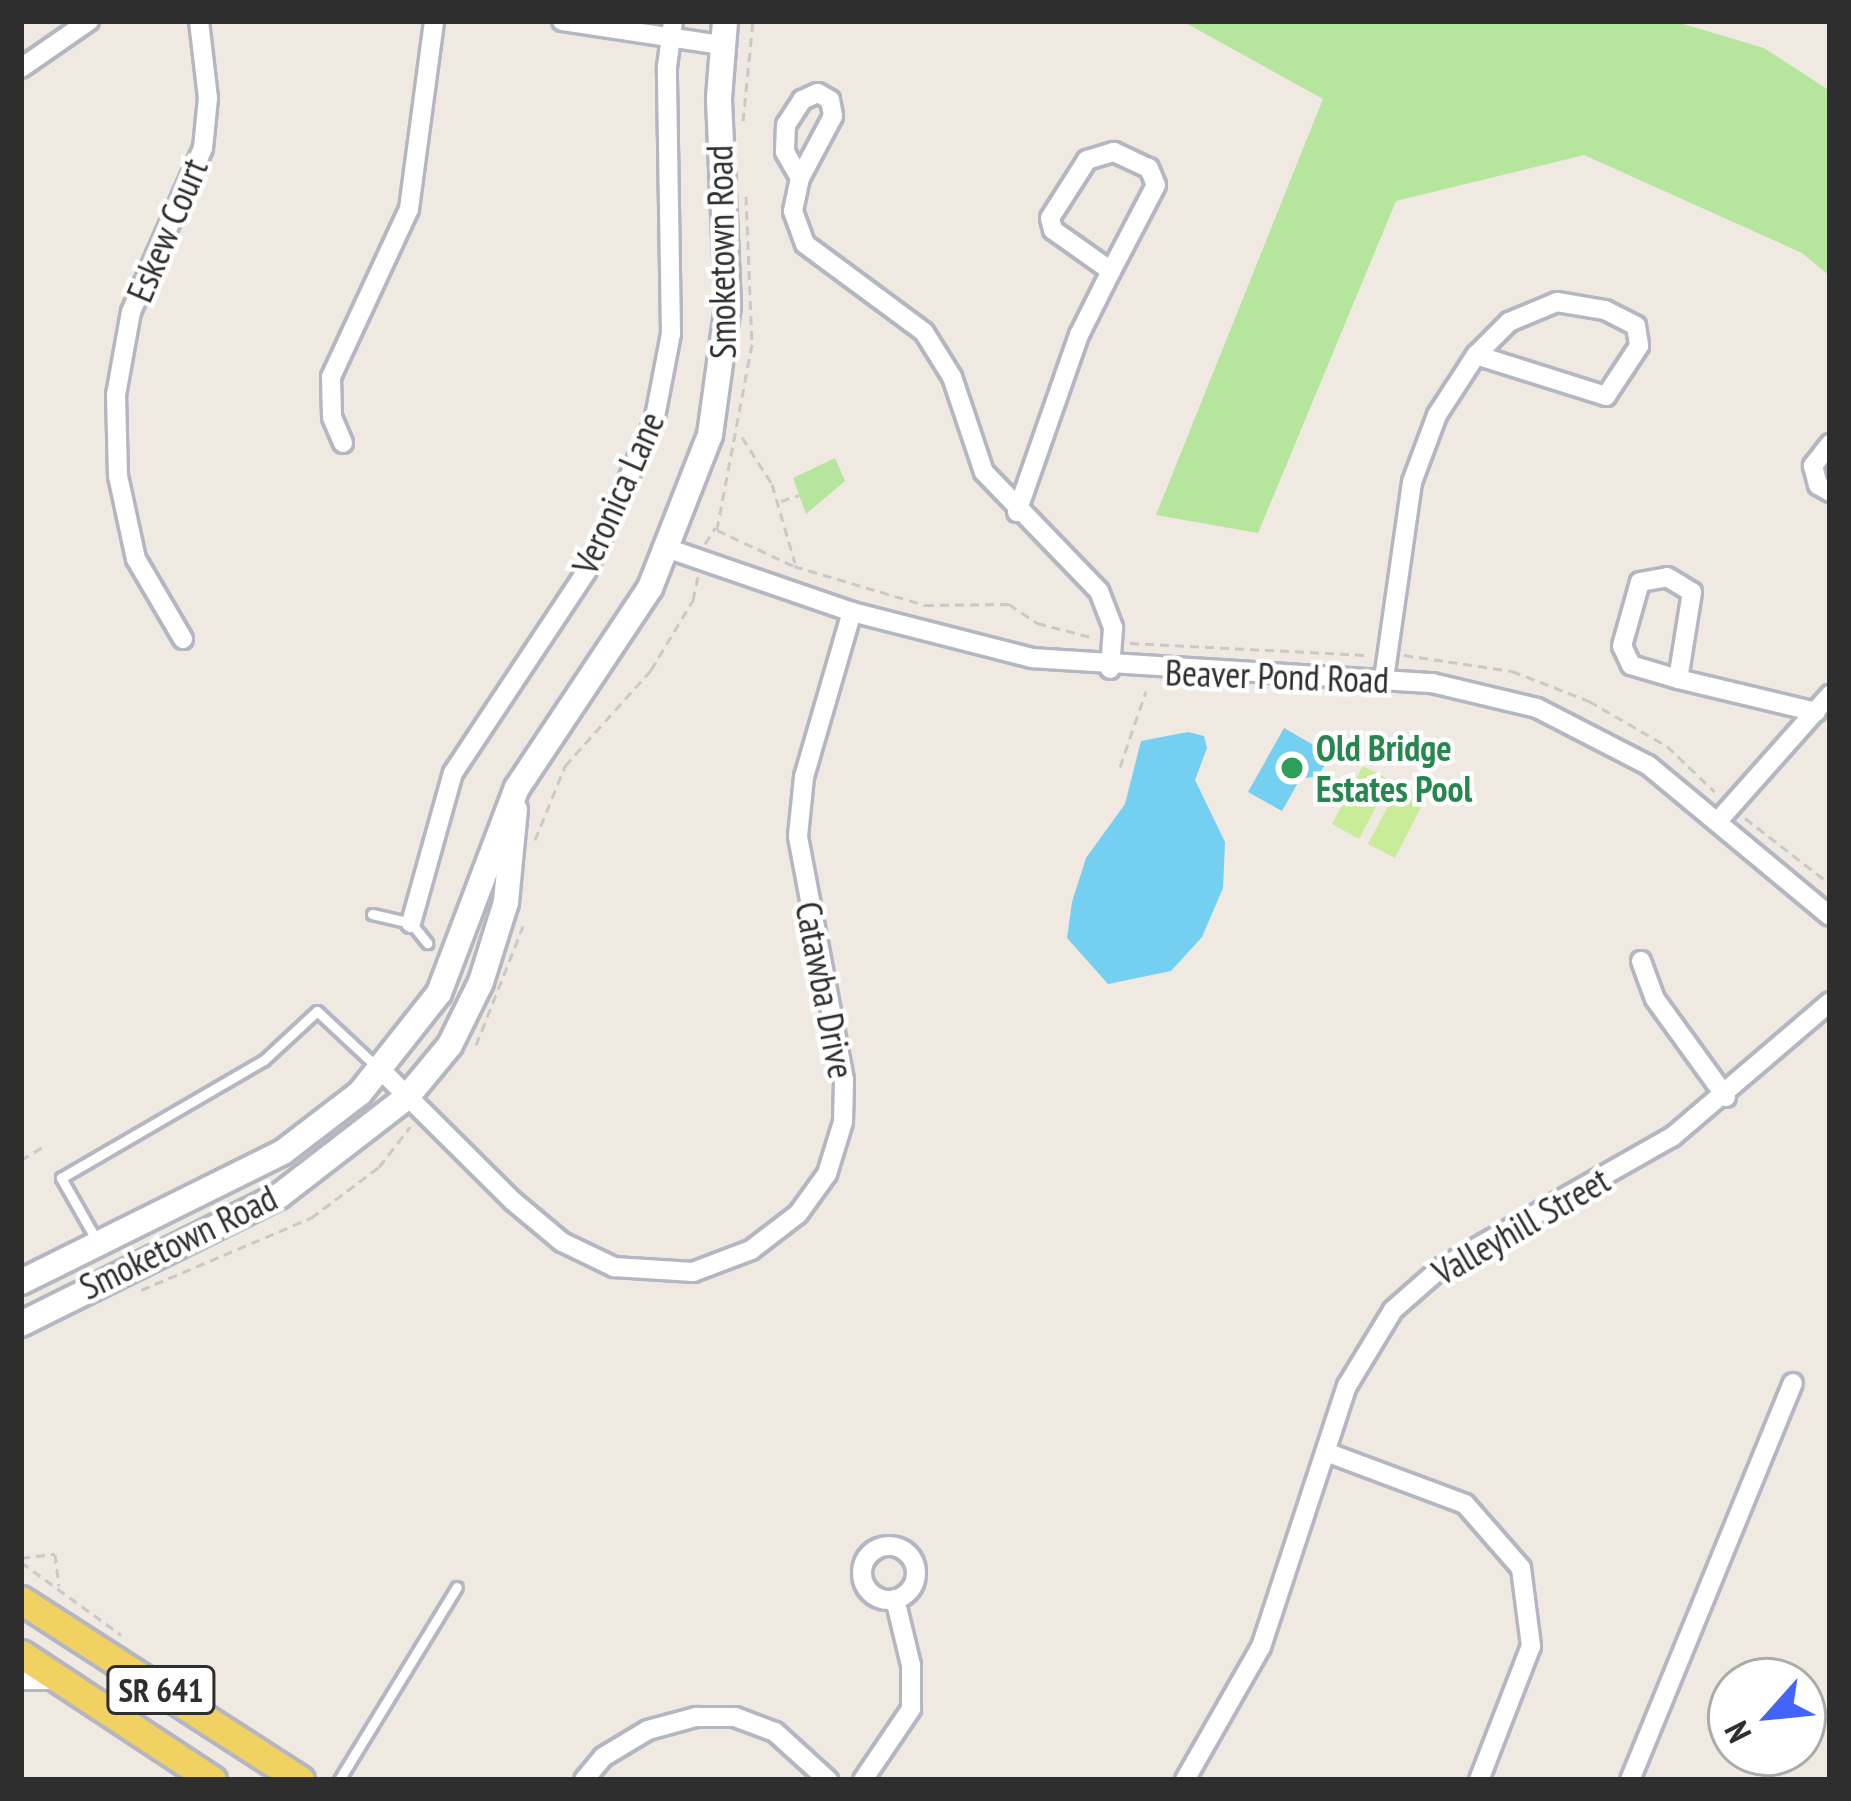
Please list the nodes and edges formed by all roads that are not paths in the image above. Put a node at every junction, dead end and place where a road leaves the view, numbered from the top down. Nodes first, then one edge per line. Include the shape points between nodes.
1 (89, 21) edge
2 (199, 21) edge
3 (434, 21) edge
4 (562, 21) edge
5 (672, 29) edge
6 (723, 33) edge
7 (22, 63) edge
8 (800, 178) dead end
9 (1111, 271) junction
10 (1476, 355) junction
11 (344, 443) dead end
12 (1830, 444) edge
13 (1830, 492) edge
14 (1017, 512) junction
15 (669, 549) junction
16 (852, 612) junction
17 (183, 639) dead end
18 (1110, 669) junction
19 (1384, 679) junction
20 (1678, 679) junction
21 (1830, 695) edge
22 (1816, 712) junction
23 (517, 788) junction
24 (1718, 820) junction
25 (372, 914) dead end
26 (1830, 916) edge
27 (411, 923) junction
28 (427, 943) dead end
29 (1641, 961) dead end
30 (1830, 1002) edge
31 (381, 1070) junction
32 (407, 1097) junction
33 (1726, 1097) junction
34 (97, 1241) junction
35 (21, 1282) edge
36 (21, 1324) edge
37 (1793, 1383) dead end
38 (1326, 1452) junction
39 (458, 1587) dead end
40 (895, 1599) dead end
41 (21, 1600) edge
42 (21, 1654) edge
43 (21, 1680) edge
44 (55, 1680) junction
45 (212, 1780) edge
46 (301, 1780) edge
47 (339, 1780) edge
48 (584, 1780) edge
49 (828, 1780) edge
50 (863, 1780) edge
51 (1185, 1780) edge
52 (1479, 1780) edge
53 (1630, 1780) edge

1 - 7 street
2 - 17 street, Eskew Court via 208,98 203,148 131,312 115,430 136,559
3 - 11 street via 409,209 331,377 332,417
4 - 5 street
5 - 6 street
5 - 27 street, Veronica Lane via 671,334 654,422 586,572 453,773
6 - 15 main road, Smoketown Road via 726,366
8 - 14 street via 794,211 805,244 924,332 952,376 984,472
9 - 9 street via 1156,185 1149,168 1114,152 1087,160 1050,218 1053,230
9 - 14 street via 1079,335
10 - 10 street via 1597,397 1615,389 1640,335 1631,320 1557,302 1509,322
10 - 19 street via 1437,415 1412,482
12 - 13 street via 1813,466 1818,485
14 - 18 street via 1100,591 1113,628
15 - 16 street, Beaver Pond Road
15 - 23 main road, Smoketown Road
16 - 18 street, Beaver Pond Road via 967,644
16 - 32 street, Catawba Drive via 804,777 798,836 844,1080 843,1122 827,1174 798,1214 751,1250 708,1267 676,1274 614,1267 562,1242
18 - 19 street, Beaver Pond Road
19 - 24 street, Beaver Pond Road via 1480,692 1568,721 1648,766
20 - 20 street via 1639,669 1624,656 1640,582 1648,578 1666,577 1692,592
20 - 22 street
21 - 22 street
22 - 24 street
23 - 31 main road, Smoketown Road via 461,950
23 - 32 main road, Smoketown Road via 506,902 482,982 450,1046
24 - 26 street, Beaver Pond Road
25 - 27 lane
27 - 28 lane
29 - 33 street via 1655,999
30 - 33 street, Valleyhill Street
31 - 32 street, Catawba Drive
31 - 34 main road, Smoketown Road via 247,1175
31 - 34 lane via 316,1011 264,1060 61,1178
32 - 36 main road, Smoketown Road via 279,1196
33 - 38 street, Valleyhill Street via 1415,1287 1360,1357
34 - 35 main road, Smoketown Road
37 - 53 street
38 - 51 street, Valleyhill Street via 1261,1647
38 - 52 street via 1465,1504 1521,1568 1531,1646
39 - 47 lane
40 - 50 street via 911,1665 911,1709
41 - 46 main road, SR 641
42 - 44 main road, SR 641
43 - 44 street
44 - 45 main road, SR 641
48 - 49 street via 603,1757 648,1730 696,1717 734,1718 775,1732

